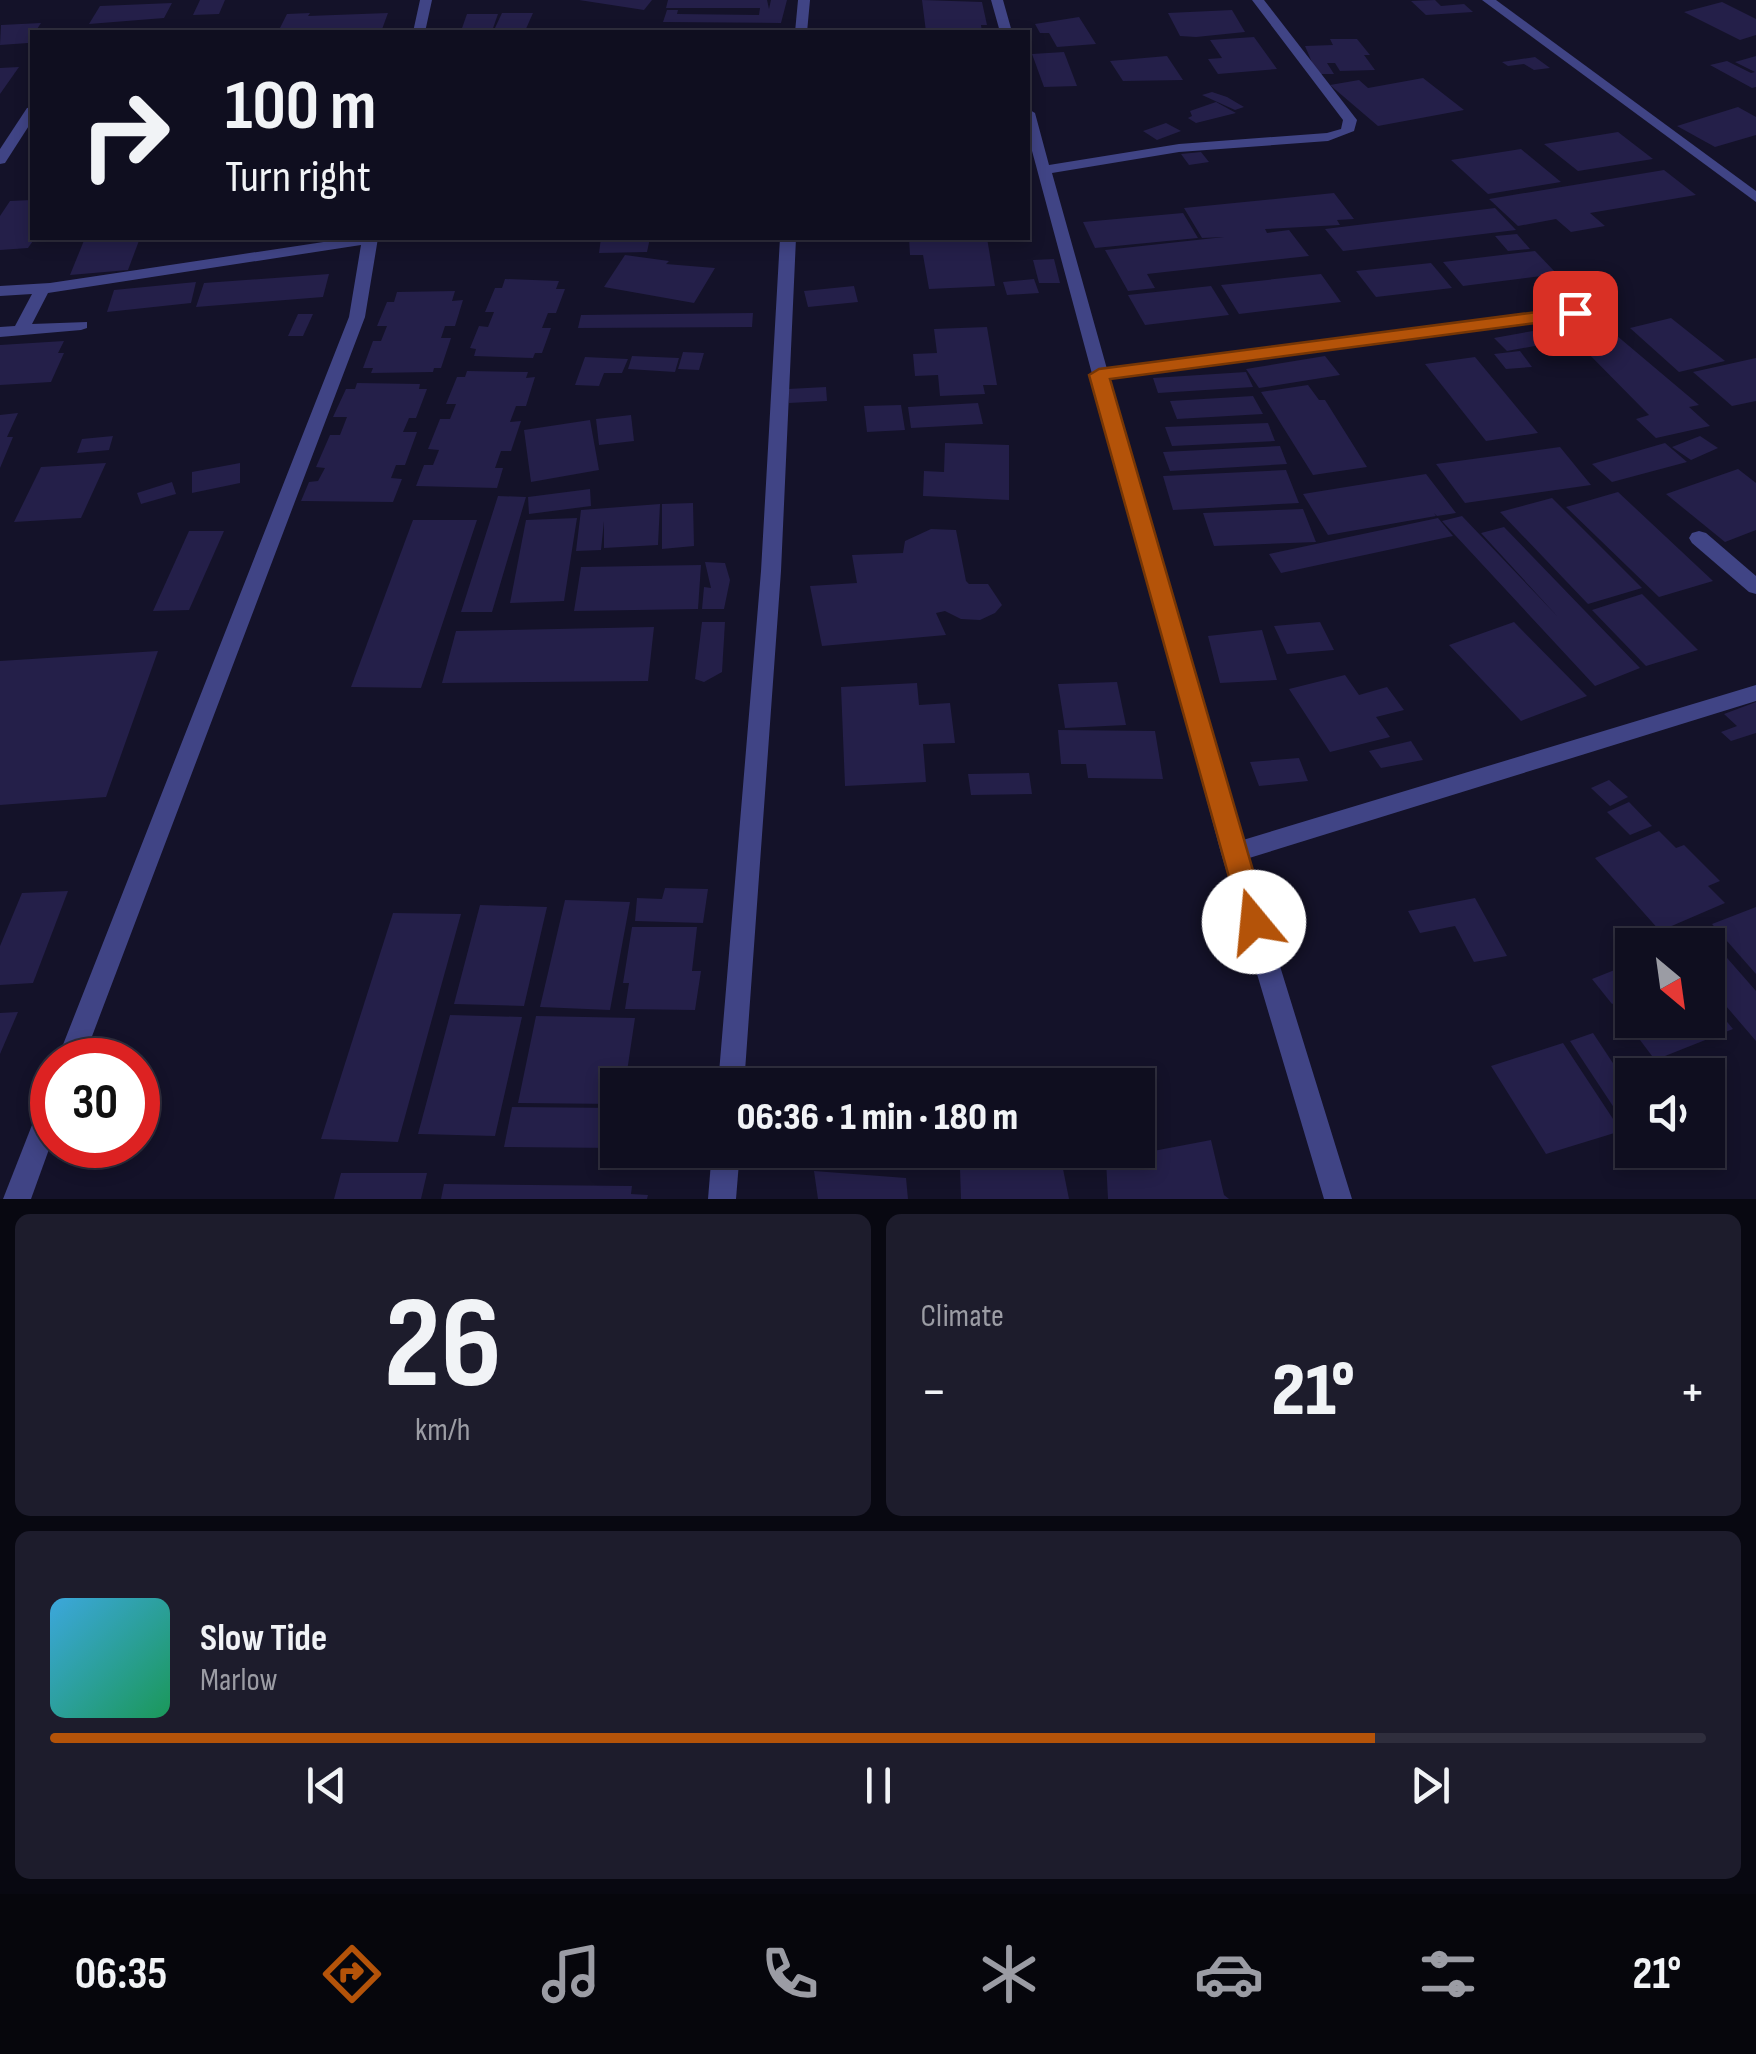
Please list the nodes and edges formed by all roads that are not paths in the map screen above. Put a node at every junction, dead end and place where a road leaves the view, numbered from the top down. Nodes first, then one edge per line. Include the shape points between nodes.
1 (426, 0) edge
2 (804, 0) edge
3 (998, 0) edge
4 (1258, 0) edge
5 (1488, 0) edge
6 (419, 30) edge
7 (801, 30) edge
8 (1006, 30) edge
9 (30, 114) edge
10 (1030, 121) edge
11 (0, 160) edge
12 (1042, 170) junction
13 (1756, 198) edge
14 (357, 240) edge
15 (370, 240) edge
16 (788, 240) edge
17 (43, 288) junction
18 (0, 291) edge
19 (1575, 313) dead end
20 (81, 325) dead end
21 (21, 330) junction
22 (0, 332) edge
23 (1099, 375) junction
24 (1699, 538) dead end
25 (1756, 587) edge
26 (1756, 693) edge
27 (1233, 853) junction
28 (78, 1038) edge
29 (732, 1068) edge
30 (30, 1164) edge
31 (725, 1168) edge
32 (17, 1199) edge
33 (722, 1199) edge
34 (1338, 1199) edge

1 - 6 street
2 - 7 street
3 - 8 street
4 - 12 street via 1350,120 1347,131
5 - 13 street
9 - 11 street
10 - 12 street
12 - 23 street
14 - 17 street
15 - 28 street via 357,316
16 - 29 street
17 - 18 street
17 - 21 street
19 - 23 street
20 - 21 street
21 - 22 street
23 - 27 street
24 - 25 street
26 - 27 street
27 - 34 street
30 - 32 street
31 - 33 street

